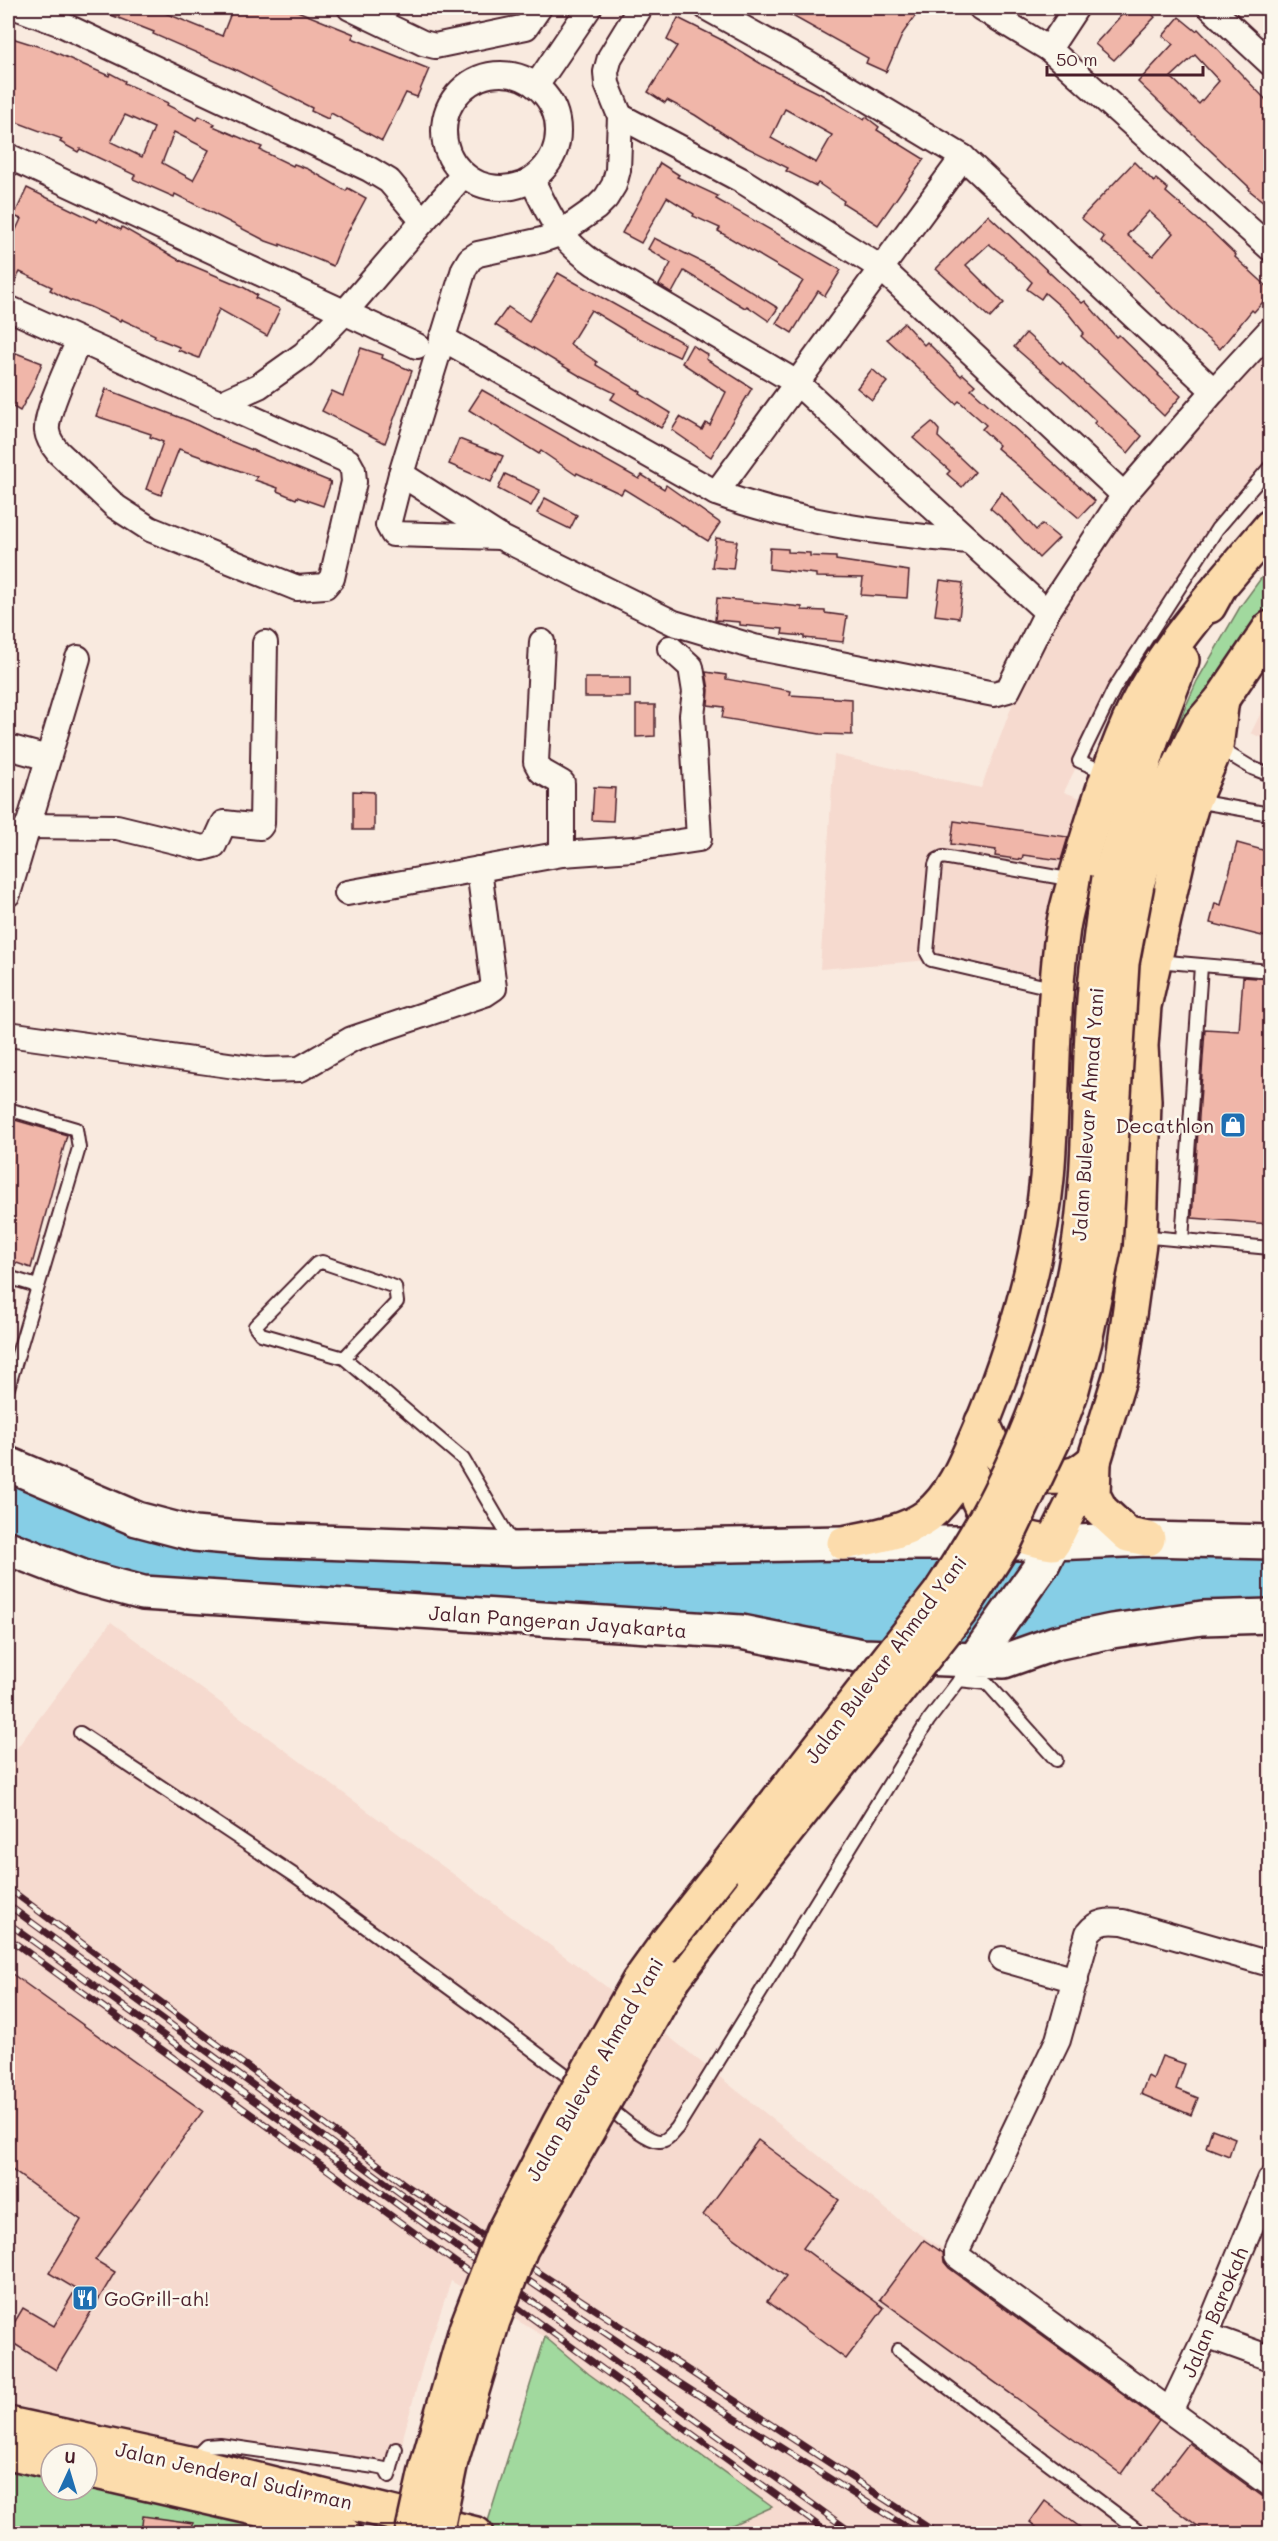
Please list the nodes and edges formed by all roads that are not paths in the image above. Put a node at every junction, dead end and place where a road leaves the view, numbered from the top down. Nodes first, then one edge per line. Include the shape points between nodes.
1 (18, 8) edge
2 (350, 8) edge
3 (539, 8) edge
4 (589, 8) edge
5 (640, 8) edge
6 (707, 8) edge
7 (981, 8) edge
8 (1076, 8) edge
9 (1210, 8) edge
10 (1050, 49) junction
11 (1270, 63) edge
12 (536, 86) junction
13 (620, 116) junction
14 (8, 156) edge
15 (963, 157) junction
16 (463, 175) junction
17 (532, 180) junction
18 (422, 220) junction
19 (560, 234) junction
20 (1270, 248) edge
21 (881, 268) junction
22 (8, 308) edge
23 (345, 312) junction
24 (1270, 330) edge
25 (442, 338) junction
26 (79, 340) junction
27 (417, 346) dead end
28 (797, 382) junction
29 (1214, 391) junction
30 (219, 404) junction
31 (1270, 467) edge
32 (401, 474) junction
33 (716, 493) junction
34 (1124, 495) junction
35 (1270, 527) edge
36 (500, 537) junction
37 (969, 541) junction
38 (1220, 586) junction
39 (1047, 612) junction
40 (1270, 628) edge
41 (265, 642) dead end
42 (542, 642) dead end
43 (670, 648) dead end
44 (78, 658) dead end
45 (1222, 699) junction
46 (8, 747) edge
47 (1216, 747) junction
48 (48, 758) junction
49 (1094, 767) junction
50 (1270, 775) edge
51 (1193, 801) junction
52 (1270, 814) edge
53 (27, 826) junction
54 (562, 854) junction
55 (479, 869) junction
56 (1075, 880) junction
57 (1123, 881) junction
58 (348, 892) dead end
59 (8, 894) edge
60 (1155, 961) junction
61 (1201, 966) junction
62 (1270, 971) edge
63 (1057, 989) junction
64 (8, 1034) edge
65 (8, 1109) edge
66 (1140, 1236) junction
67 (1182, 1240) junction
68 (1270, 1248) edge
69 (8, 1277) edge
70 (37, 1286) junction
71 (344, 1358) junction
72 (9, 1374) edge
73 (8, 1388) edge
74 (982, 1422) junction
75 (968, 1458) junction
76 (1094, 1461) junction
77 (8, 1464) edge
78 (1148, 1539) junction
79 (1270, 1542) edge
80 (844, 1543) junction
81 (8, 1548) edge
82 (516, 1549) junction
83 (1048, 1553) junction
84 (1270, 1616) edge
85 (967, 1669) junction
86 (80, 1732) dead end
87 (1056, 1760) dead end
88 (1002, 1959) dead end
89 (1270, 1964) edge
90 (1076, 1980) junction
91 (1270, 2180) edge
92 (1206, 2335) junction
93 (898, 2350) dead end
94 (1270, 2358) edge
95 (1170, 2411) junction
96 (8, 2424) edge
97 (396, 2449) dead end
98 (8, 2452) edge
99 (39, 2459) edge
100 (189, 2463) junction
101 (99, 2473) edge
102 (1270, 2484) edge
103 (258, 2509) junction
104 (396, 2526) edge
105 (302, 2534) edge
106 (344, 2534) edge
107 (436, 2534) edge
108 (476, 2534) edge
109 (1143, 2534) edge

1 - 18 street via 369,169 389,181
2 - 3 street via 435,46 526,27
4 - 12 street
5 - 13 street via 610,57 606,72
6 - 15 street
7 - 10 street
8 - 10 street
9 - 11 street
10 - 20 street
12 - 16 street via 519,77 499,74 480,78 463,88 450,103 444,141 451,160
12 - 17 street via 549,99 558,134 555,152 546,168
13 - 19 street via 614,185 596,208
13 - 21 street via 741,180
14 - 23 street
15 - 21 street
15 - 29 street
16 - 17 street via 496,189
16 - 18 street
17 - 19 street
18 - 23 street
19 - 25 street via 470,259
19 - 28 street via 595,264
21 - 28 street
21 - 34 street
22 - 26 street
23 - 27 street
23 - 30 street via 282,371
24 - 29 street
25 - 32 street
25 - 33 street
26 - 30 street
26 - 30 street via 47,430 58,452 116,507 150,529 297,588 325,585 332,578 354,482 348,461
28 - 33 street
28 - 37 street
29 - 34 street
31 - 49 lane via 1217,529 1114,689
32 - 36 street
32 - 36 street via 388,525 393,534
33 - 37 street via 757,507 843,525
34 - 39 street
35 - 38 main road, Jalan Bulevar Ahmad Yani
36 - 39 street via 674,623 714,637 994,694 1008,690
37 - 39 street
38 - 49 main road via 1173,644
38 - 57 main road, Jalan Bulevar Ahmad Yani via 1180,664 1160,716
40 - 45 main road, Jalan Bulevar Ahmad Yani
41 - 53 street via 260,827 224,823 214,845 204,848 117,827
42 - 54 street via 536,762 541,771 562,783
43 - 54 street via 691,668 695,692 692,715 699,839
44 - 48 street
45 - 47 main road
45 - 57 main road, Jalan Bulevar Ahmad Yani via 1199,726
46 - 48 street
47 - 50 lane
47 - 51 main road
48 - 53 street
49 - 56 main road
51 - 52 lane
51 - 60 main road
53 - 59 street
54 - 55 street
55 - 58 street
55 - 64 street via 494,988 352,1039 300,1068 264,1070
56 - 63 main road via 1063,926
56 - 63 lane via 943,857 935,865 927,953 931,960
57 - 104 main road, Jalan Bulevar Ahmad Yani, bridge via 1098,942 1086,1185 1077,1257 1053,1358 1024,1438 985,1519 939,1594 639,1981 503,2233 471,2318 427,2466
57 - 107 main road, Jalan Bulevar Ahmad Yani, bridge via 1122,963 1105,1244 1085,1341 1054,1439 1005,1542 963,1608 674,1978 521,2250 493,2320 451,2461
60 - 61 lane
60 - 66 main road via 1144,1006 1141,1046 1144,1101
61 - 62 lane
61 - 67 lane
63 - 74 main road via 1041,1226 1010,1354
65 - 70 lane via 76,1129 78,1137 79,1148
66 - 67 lane
66 - 76 main road via 1121,1373
67 - 68 lane
69 - 70 lane
70 - 72 lane
71 - 71 lane via 397,1302 398,1294 395,1287 322,1262 255,1326 261,1334
71 - 82 lane via 463,1459
72 - 73 lane
74 - 75 main road
74 - 76 main road via 998,1454 1012,1468 1058,1476 1075,1474
75 - 80 main road via 941,1503 925,1518 904,1528
75 - 83 main road via 980,1505 1005,1529
76 - 78 main road via 1093,1495 1101,1510 1128,1536
76 - 83 main road
77 - 82 street via 137,1519 194,1534
78 - 79 street
78 - 83 street
80 - 82 street
80 - 83 street
81 - 85 street, Jalan Pangeran Jayakarta via 83,1577 143,1593 741,1632 862,1656
83 - 85 street
84 - 85 street, Jalan Pangeran Jayakarta via 1202,1618 1112,1631
85 - 86 lane via 928,1720 677,2128 659,2141 648,2137 294,1875
85 - 87 lane via 987,1683
88 - 90 street
89 - 90 street via 1123,1922 1102,1921 1089,1933
90 - 95 street via 1058,2040 957,2256
91 - 92 street, Jalan Barokah
92 - 94 street
92 - 95 street, Jalan Barokah
93 - 109 lane
95 - 102 street
96 - 100 main road, Jalan Jenderal Sudirman
97 - 100 lane via 389,2476 385,2469 375,2467 218,2444 206,2446
98 - 99 main road
100 - 104 main road, Jalan Jenderal Sudirman
101 - 103 main road, Jalan Jenderal Sudirman
103 - 105 main road
103 - 106 main road, Jalan Jenderal Sudirman
104 - 108 main road, Jalan Jenderal Sudirman

